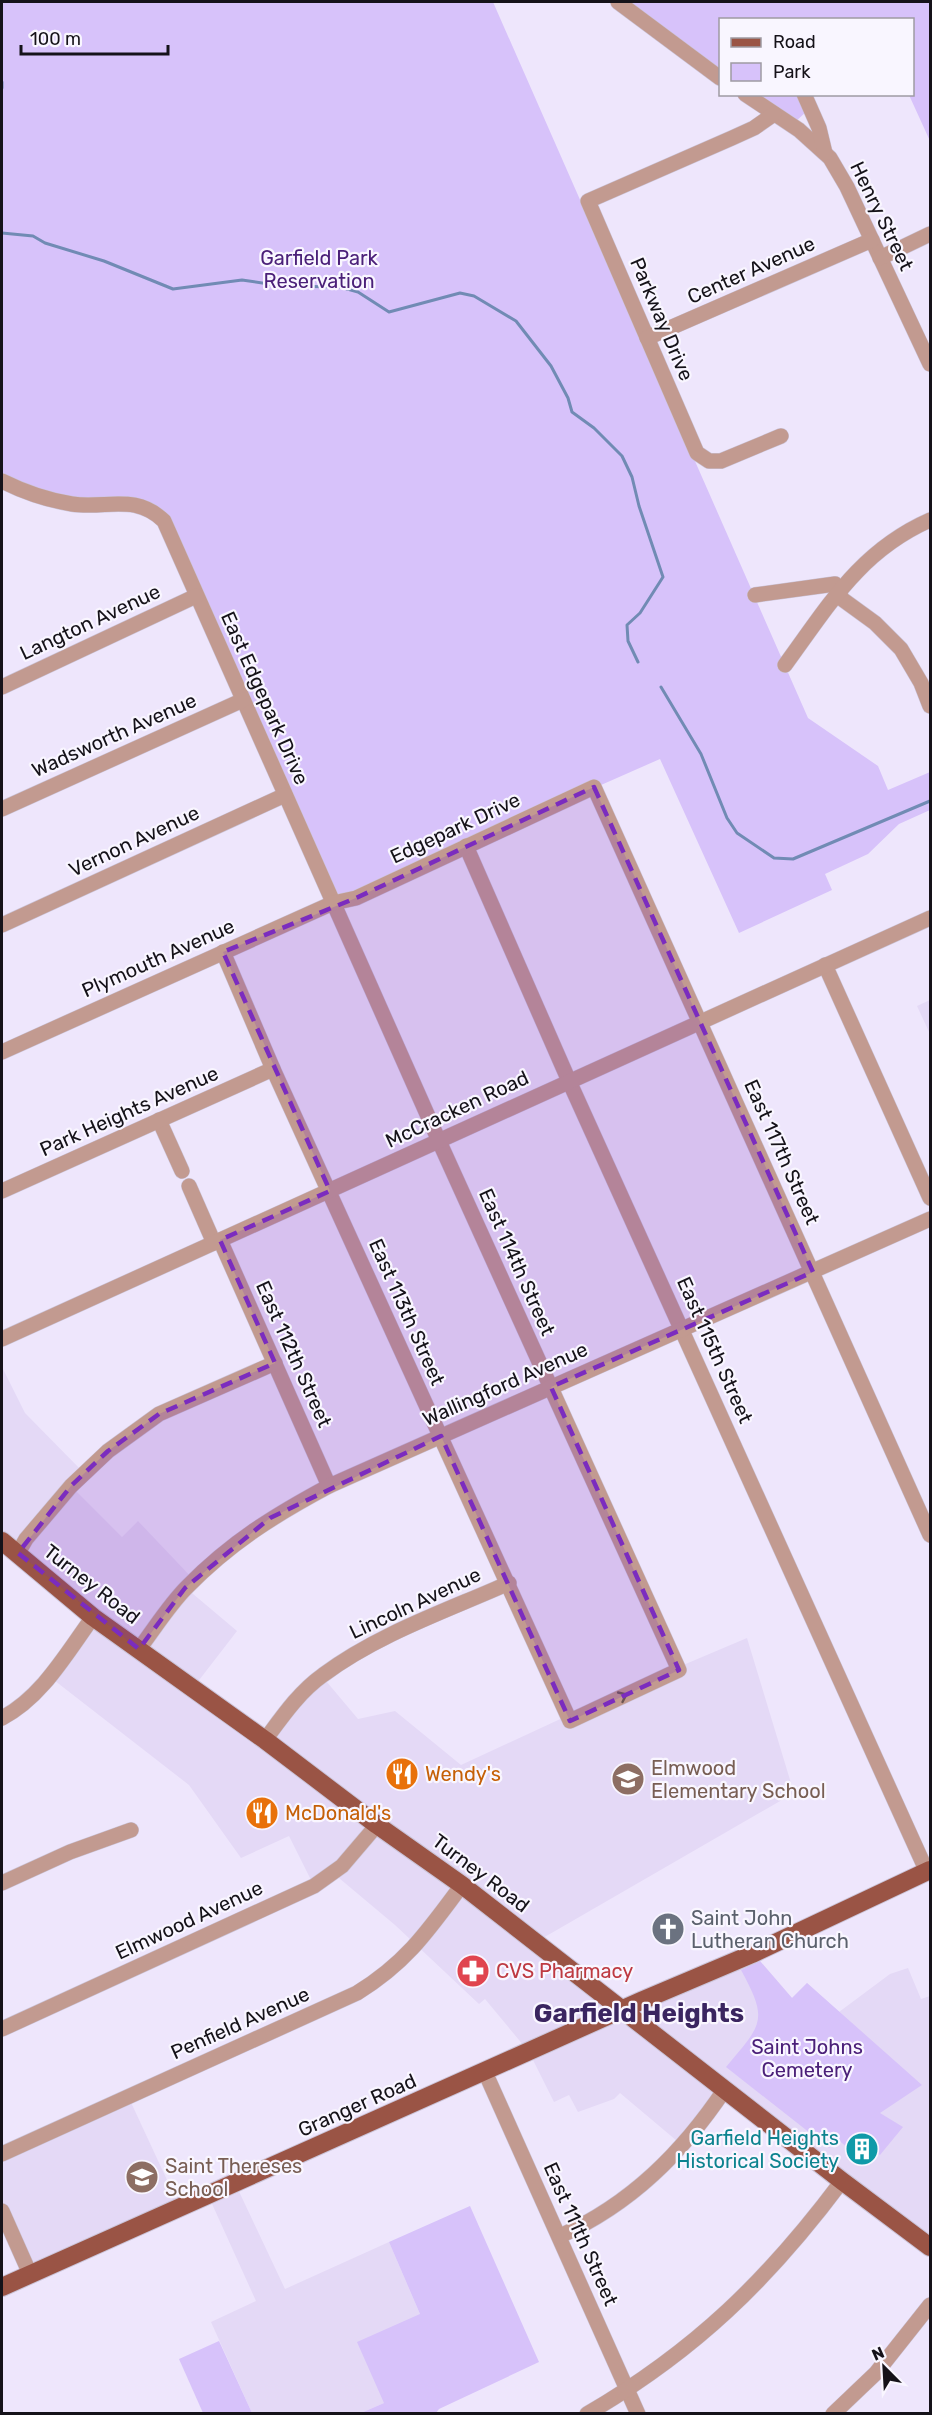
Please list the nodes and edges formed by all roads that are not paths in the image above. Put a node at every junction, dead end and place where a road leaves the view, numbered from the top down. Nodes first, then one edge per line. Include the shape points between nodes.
1 (618, 2) edge
2 (719, 77) edge
3 (748, 96) edge
4 (807, 101) edge
5 (774, 114) junction
6 (791, 126) junction
7 (825, 153) junction
8 (930, 234) edge
9 (872, 240) junction
10 (880, 258) junction
11 (647, 338) junction
12 (930, 364) edge
13 (781, 436) dead end
14 (2, 481) edge
15 (930, 520) edge
16 (838, 591) junction
17 (754, 595) dead end
18 (196, 596) junction
19 (785, 665) dead end
20 (2, 687) edge
21 (243, 700) junction
22 (930, 706) edge
23 (594, 787) joint
24 (285, 795) junction
25 (2, 809) edge
26 (466, 846) junction
27 (333, 903) junction
28 (930, 918) edge
29 (2, 925) edge
30 (223, 952) junction
31 (825, 965) junction
32 (699, 1021) junction
33 (2, 1052) edge
34 (273, 1069) junction
35 (569, 1081) junction
36 (159, 1120) junction
37 (439, 1141) junction
38 (182, 1171) dead end
39 (189, 1186) dead end
40 (2, 1191) edge
41 (330, 1191) junction
42 (930, 1198) edge
43 (930, 1219) edge
44 (217, 1241) junction
45 (813, 1272) junction
46 (681, 1328) junction
47 (2, 1339) edge
48 (275, 1363) junction
49 (551, 1387) junction
50 (441, 1436) junction
51 (329, 1486) junction
52 (930, 1535) edge
53 (2, 1541) edge
54 (18, 1553) junction
55 (509, 1583) junction
56 (93, 1617) junction
57 (139, 1649) junction
58 (2, 1718) edge
59 (570, 1721) joint
60 (265, 1740) junction
61 (377, 1826) junction
62 (131, 1830) dead end
63 (929, 1871) edge
64 (2, 1883) edge
65 (462, 1886) junction
66 (621, 2010) junction
67 (2, 2029) edge
68 (485, 2072) junction
69 (725, 2089) junction
70 (2, 2154) edge
71 (842, 2181) junction
72 (2, 2211) edge
73 (560, 2236) junction
74 (930, 2247) edge
75 (30, 2274) junction
76 (2, 2287) edge
77 (930, 2305) edge
78 (627, 2390) junction
79 (587, 2414) edge
80 (638, 2414) edge
81 (833, 2414) edge

1 - 2 street
3 - 5 street, Henry Street
4 - 6 street, Henry Street
4 - 7 street, Henry Street
5 - 6 street, Henry Street
5 - 11 street, Parkway Drive via 754,128 588,201
6 - 7 street, Henry Street
7 - 9 street, Henry Street via 848,187
8 - 10 street
9 - 10 street, Henry Street
9 - 11 street, Center Avenue
10 - 12 street, Henry Street
11 - 13 street, Parkway Drive via 697,453 709,461 721,461
14 - 18 street, East Edgepark Drive via 37,496 75,504 134,505 155,512 164,521
15 - 16 street via 905,531 866,561
16 - 17 street via 835,584
16 - 19 street
16 - 22 street via 842,599 875,623 901,649
18 - 20 street, Langton Avenue
18 - 21 street, East Edgepark Drive
21 - 24 street, East Edgepark Drive
21 - 25 street, Wadsworth Avenue
23 - 26 street, Edgepark Drive
23 - 32 street, East 117th Street
24 - 27 street, East Edgepark Drive
24 - 29 street, Vernon Avenue
26 - 27 street, Edgepark Drive via 356,898
26 - 35 street, East 115th Street
27 - 30 street, Plymouth Avenue
27 - 37 street, East 114th Street
28 - 31 street, McCracken Road
30 - 33 street, Plymouth Avenue
30 - 34 street, East 113th Street
31 - 32 street, McCracken Road
31 - 42 street
32 - 35 street, McCracken Road
32 - 45 street, East 117th Street
34 - 36 street, Park Heights Avenue
34 - 41 street, East 113th Street
35 - 37 street, McCracken Road
35 - 46 street, East 115th Street
36 - 38 street
36 - 40 street, Park Heights Avenue
37 - 41 street, McCracken Road
37 - 49 street, East 114th Street
39 - 44 street, East 112th Street
41 - 44 street, McCracken Road
41 - 50 street, East 113th Street
43 - 45 street, Wallingford Avenue
44 - 47 street, McCracken Road
44 - 48 street, East 112th Street
45 - 46 street, Wallingford Avenue
45 - 52 street, East 117th Street
46 - 49 street, Wallingford Avenue
46 - 63 street, East 115th Street
48 - 51 street, East 112th Street
48 - 54 street via 159,1414 108,1451 71,1486
49 - 50 street, Wallingford Avenue
59 -> 49 street, East 114th Street via 679,1670
50 - 51 street, Wallingford Avenue
50 - 55 street, East 113th Street
51 - 57 street, Wallingford Avenue via 270,1518 228,1548 186,1588
53 - 54 main road, Turney Road
54 - 56 main road, Turney Road
55 - 59 street, East 113th Street
55 - 60 street, Lincoln Avenue via 368,1646 321,1676 291,1705
56 - 57 main road, Turney Road
56 - 58 street via 50,1677 20,1708
57 - 60 main road, Turney Road
60 - 61 main road, Turney Road
61 - 65 main road, Turney Road
61 - 67 street, Elmwood Avenue via 342,1866 314,1886
62 - 64 street
63 - 66 main road, Granger Road
65 - 66 main road, Turney Road
65 - 70 street, Penfield Avenue via 417,1946 384,1976 357,1993
66 - 68 main road, Granger Road
66 - 69 main road, Turney Road
68 - 73 street, East 111th Street
68 - 75 main road, Granger Road
69 - 71 main road, Turney Road
69 - 73 street via 695,2132 656,2174 621,2202
71 - 74 main road, Turney Road
71 - 78 street via 782,2258 748,2293 663,2365
72 - 75 street
73 - 78 street, East 111th Street
75 - 76 main road, Granger Road
77 - 81 street via 876,2373
78 - 79 street
78 - 80 street, East 111th Street

